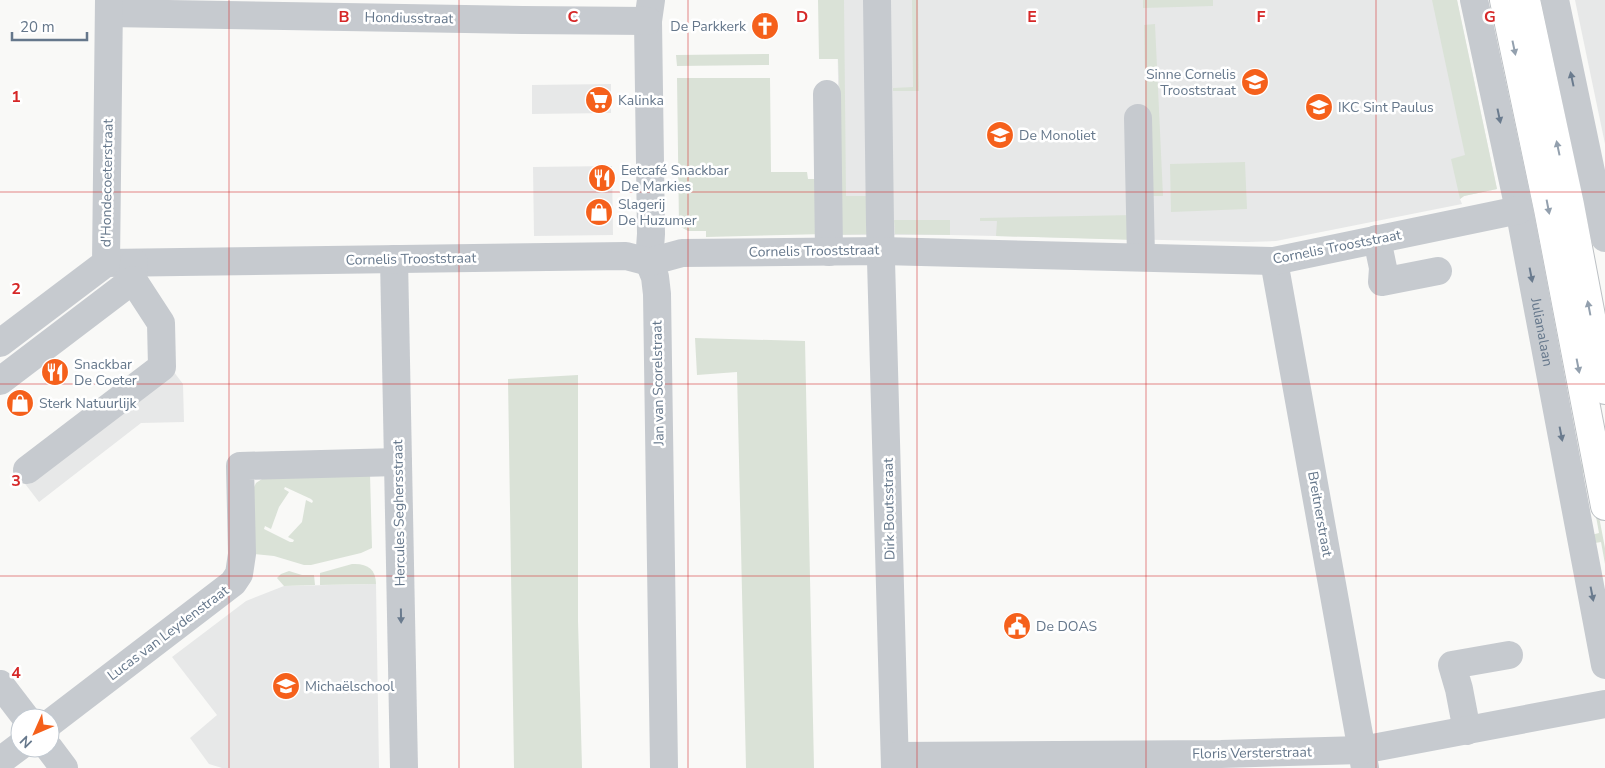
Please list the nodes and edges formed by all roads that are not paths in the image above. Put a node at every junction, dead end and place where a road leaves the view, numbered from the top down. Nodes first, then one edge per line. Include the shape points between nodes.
1 (877, 0) edge
2 (1474, 0) edge
3 (1504, 0) edge
4 (1526, 0) edge
5 (1555, 0) edge
6 (109, 6) edge
7 (649, 10) edge
8 (827, 94) dead end
9 (1138, 118) dead end
10 (1519, 210) junction
11 (1605, 238) edge
12 (1377, 239) junction
13 (882, 250) junction
14 (829, 252) junction
15 (1141, 258) junction
16 (394, 259) junction
17 (1274, 261) junction
18 (649, 262) junction
19 (106, 263) junction
20 (134, 271) junction
21 (1438, 271) dead end
22 (0, 343) edge
23 (0, 381) edge
24 (1605, 390) edge
25 (398, 462) junction
26 (27, 470) dead end
27 (1605, 506) edge
28 (1509, 655) dead end
29 (1605, 665) edge
30 (0, 684) edge
31 (1605, 704) edge
32 (18, 708) edge
33 (60, 715) edge
34 (1467, 731) junction
35 (1364, 759) edge
36 (1222, 761) edge
37 (895, 762) edge
38 (404, 768) edge
39 (664, 768) edge

1 - 13 street, Dirk Boutsstraat
2 -> 10 street, Julianalaan
3 -> 27 main road
24 -> 4 main road
11 -> 5 street
6 - 7 street, Hondiusstraat via 503,20
6 - 19 street, d'Hondecoeterstraat
7 - 18 street, Jan van Scorelstraat
8 - 14 street
9 - 15 street
10 - 12 street, Cornelis Trooststraat
10 -> 29 street, Julianalaan
12 - 17 street, Cornelis Trooststraat
12 - 21 street via 1382,282
13 - 14 street, Cornelis Trooststraat
13 - 15 street, Cornelis Trooststraat
13 - 37 street, Dirk Boutsstraat
14 - 18 street, Cornelis Trooststraat via 682,252
15 - 17 street, Cornelis Trooststraat
16 - 18 street, Cornelis Trooststraat via 626,256
16 - 20 street, Cornelis Trooststraat
16 - 25 street, Hercules Seghersstraat
17 - 35 street, Breitnerstraat
18 - 39 street, Jan van Scorelstraat via 657,294
19 - 20 street, Cornelis Trooststraat
19 - 22 street, d'Hondecoeterstraat
20 - 23 street
20 - 26 street via 161,323 162,368
25 - 33 street, Lucas van Leydenstraat via 240,466 242,554 239,574 233,583
25 -> 38 street, Hercules Seghersstraat
28 - 34 street via 1452,665
30 - 32 street
31 - 34 street, Floris Versterstraat
34 - 35 street, Floris Versterstraat
35 - 36 street, Floris Versterstraat
36 - 37 street, Floris Versterstraat

